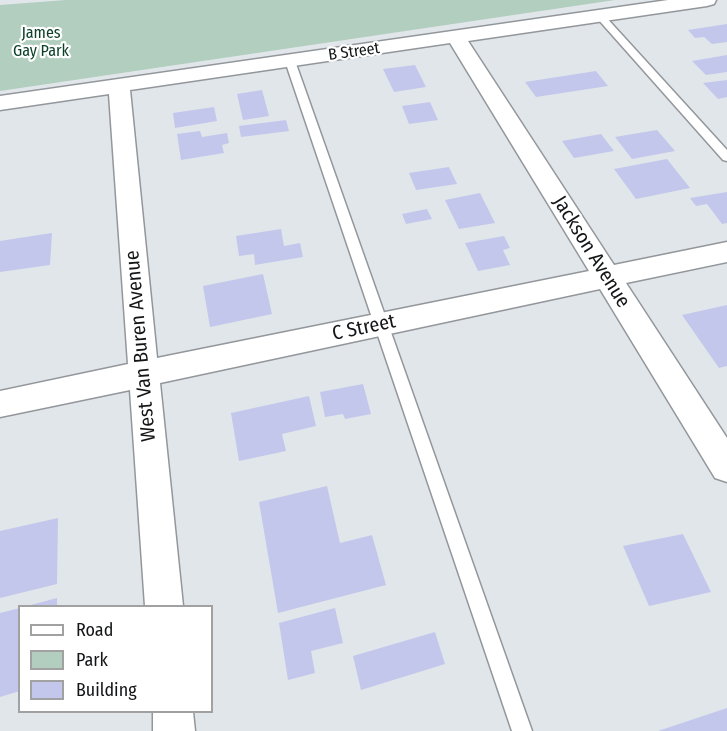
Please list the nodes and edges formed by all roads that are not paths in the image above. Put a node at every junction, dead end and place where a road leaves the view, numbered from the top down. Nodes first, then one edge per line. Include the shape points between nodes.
1 (707, 0) edge
2 (600, 16) junction
3 (456, 37) junction
4 (290, 61) junction
5 (119, 86) junction
6 (0, 103) edge
7 (727, 157) edge
8 (727, 252) edge
9 (607, 277) junction
10 (381, 324) junction
11 (144, 374) junction
12 (0, 404) edge
13 (727, 467) edge
14 (164, 605) edge
15 (173, 713) edge
16 (174, 731) edge
17 (522, 731) edge

1 - 2 street, B Street
2 - 3 street, B Street
2 - 7 lane
3 - 4 street, B Street
3 - 9 street, Jackson Avenue
4 - 5 street, B Street
4 - 10 lane
5 - 6 street, B Street
5 - 11 street, West Van Buren Avenue
8 - 9 street, C Street
9 - 10 street, C Street
9 - 13 street, Jackson Avenue
10 - 11 street, C Street
10 - 17 lane
11 - 12 street, C Street
11 - 14 street, West Van Buren Avenue
15 - 16 street

